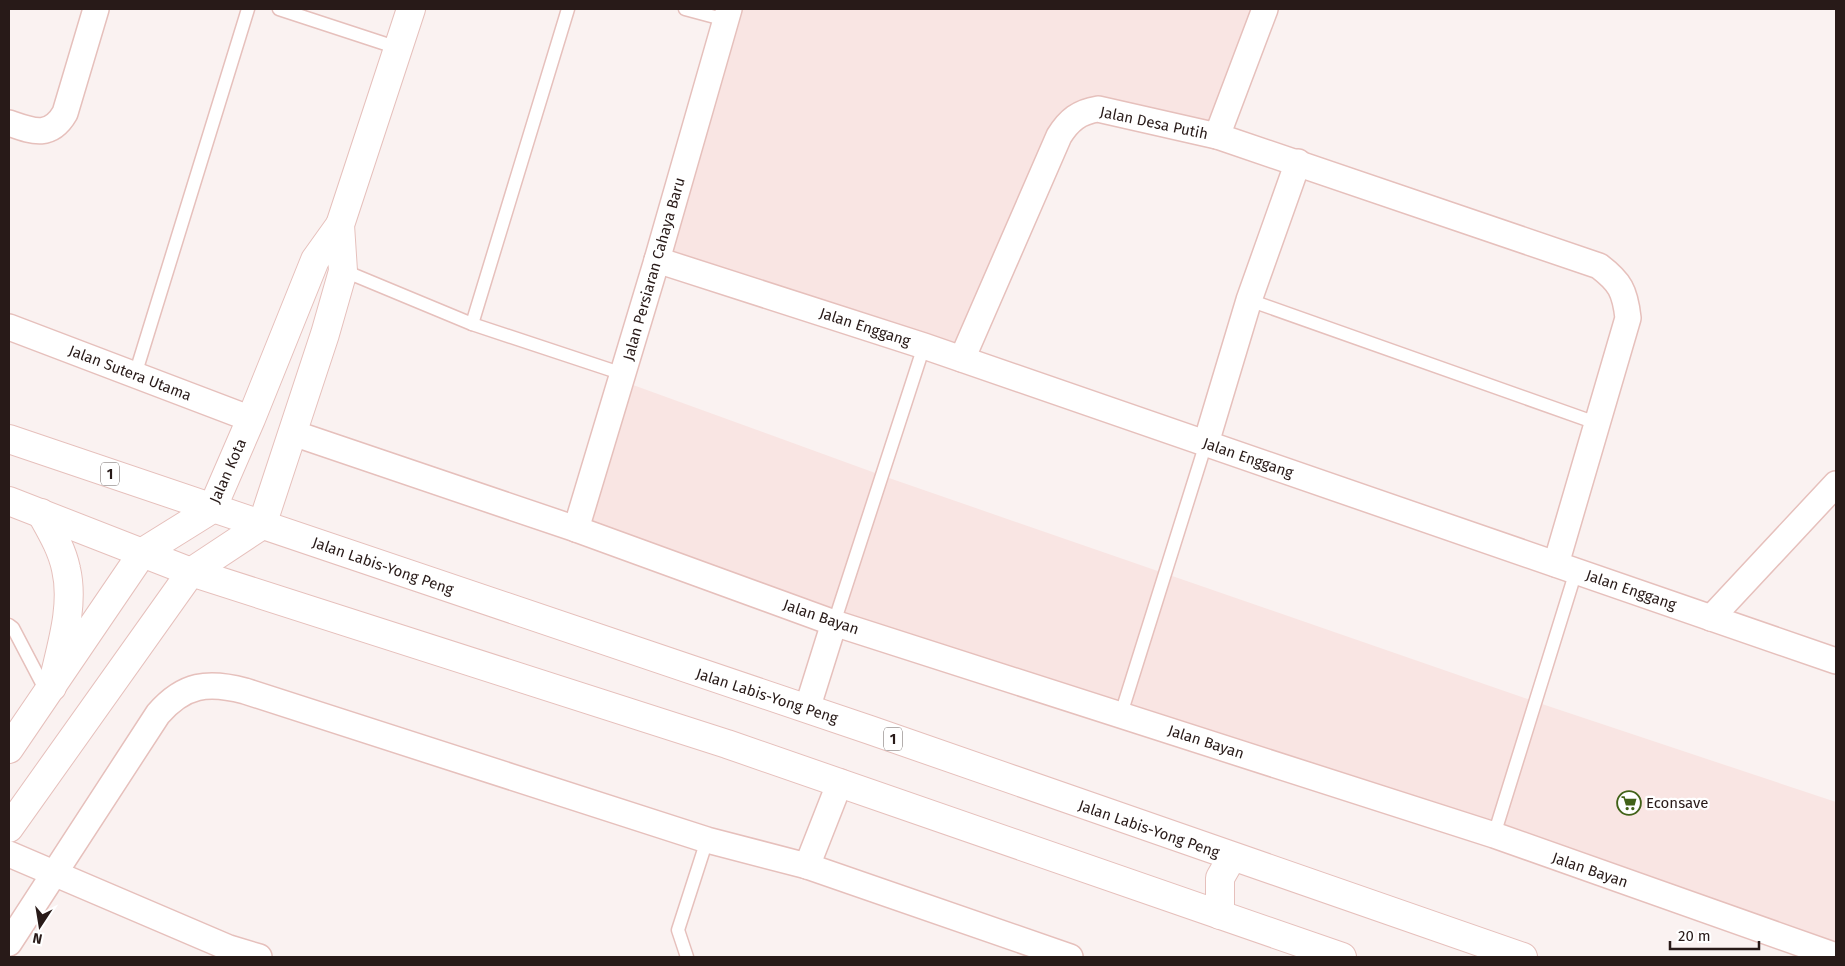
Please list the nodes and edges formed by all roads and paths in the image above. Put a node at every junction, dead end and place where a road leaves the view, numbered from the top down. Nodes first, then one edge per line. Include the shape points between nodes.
1 (96, 9) edge
2 (248, 9) edge
3 (279, 9) edge
4 (411, 9) edge
5 (568, 9) edge
6 (685, 9) edge
7 (1265, 9) edge
8 (727, 14) edge
9 (398, 48) junction
10 (9, 123) edge
11 (1216, 136) junction
12 (1298, 162) junction
13 (658, 260) junction
14 (329, 265) junction
15 (1249, 300) junction
16 (472, 324) junction
17 (9, 327) edge
18 (924, 346) junction
19 (962, 359) junction
20 (623, 374) junction
21 (135, 375) junction
22 (251, 419) junction
23 (1599, 424) junction
24 (293, 433) junction
25 (9, 439) edge
26 (1206, 443) junction
27 (1836, 484) edge
28 (9, 501) edge
29 (212, 509) junction
30 (42, 513) junction
31 (262, 525) junction
32 (576, 529) junction
33 (143, 552) junction
34 (1566, 568) junction
35 (191, 572) junction
36 (1711, 618) junction
37 (834, 623) junction
38 (9, 625) edge
39 (1836, 661) edge
40 (49, 690) junction
41 (807, 709) junction
42 (1121, 714) junction
43 (9, 749) edge
44 (840, 782) junction
45 (9, 828) edge
46 (1494, 835) junction
47 (707, 840) junction
48 (9, 854) edge
49 (1232, 857) junction
50 (807, 866) junction
51 (53, 872) junction
52 (1220, 915) junction
53 (9, 943) edge
54 (226, 953) edge
55 (1056, 955) edge
56 (1836, 956) edge
57 (259, 957) edge
58 (687, 957) edge
59 (1342, 957) edge
60 (1523, 957) edge

1 - 10 street via 60,122 42,132
2 - 21 lane
3 - 9 lane
4 - 9 main road
5 - 16 lane
6 - 8 lane
7 - 11 street, Jalan Desa Putih
8 - 13 street, Jalan Persiaran Cahaya Baru
9 - 14 main road
11 - 12 street
11 - 19 street, Jalan Desa Putih via 1110,110 1086,111 1074,117 1059,136
12 - 15 street
12 - 23 street via 1599,266 1617,280 1626,299 1628,318
13 - 18 street, Jalan Enggang
13 - 20 street, Jalan Persiaran Cahaya Baru
14 - 16 lane
14 - 22 main road, Jalan Kota
14 - 24 main road
15 - 23 lane
15 - 26 street
16 - 20 lane
17 - 21 street, Jalan Sutera Utama
18 - 19 street, Jalan Enggang
18 - 37 lane
19 - 26 street, Jalan Enggang
20 - 32 street, Jalan Persiaran Cahaya Baru
21 - 22 street, Jalan Sutera Utama
22 - 29 main road, Jalan Kota
23 - 34 street
24 - 31 main road
24 - 32 street, Jalan Bayan
25 - 29 main road, Jalan Labis-Yong Peng / 1
26 - 34 street, Jalan Enggang
26 - 42 lane
27 - 36 street
28 - 30 main road
29 - 31 main road, Jalan Labis-Yong Peng / 1
29 - 33 main road, Jalan Kota
30 - 33 main road
30 - 40 main road via 67,570 69,594
31 - 35 main road
31 - 41 main road, Jalan Labis-Yong Peng / 1
32 - 37 street, Jalan Bayan
33 - 35 main road
33 - 40 main road, Jalan Kota
34 - 36 street, Jalan Enggang
34 - 46 lane
35 - 44 main road
35 - 45 main road
36 - 39 street, Jalan Enggang
37 - 41 street
37 - 42 street, Jalan Bayan
38 - 40 lane via 14,628
40 - 43 main road, Jalan Kota
41 - 49 main road, Jalan Labis-Yong Peng / 1
42 - 46 street, Jalan Bayan
44 - 50 street
44 - 52 main road
46 - 56 street, Jalan Bayan
47 - 50 street
47 - 51 street via 219,685 182,692 168,702
47 - 58 lane via 678,930
48 - 51 street
49 - 52 main road via 1220,878
49 - 60 main road, Jalan Labis-Yong Peng / 1
50 - 55 street
51 - 53 street
51 - 54 street
52 - 59 main road
54 - 57 street

